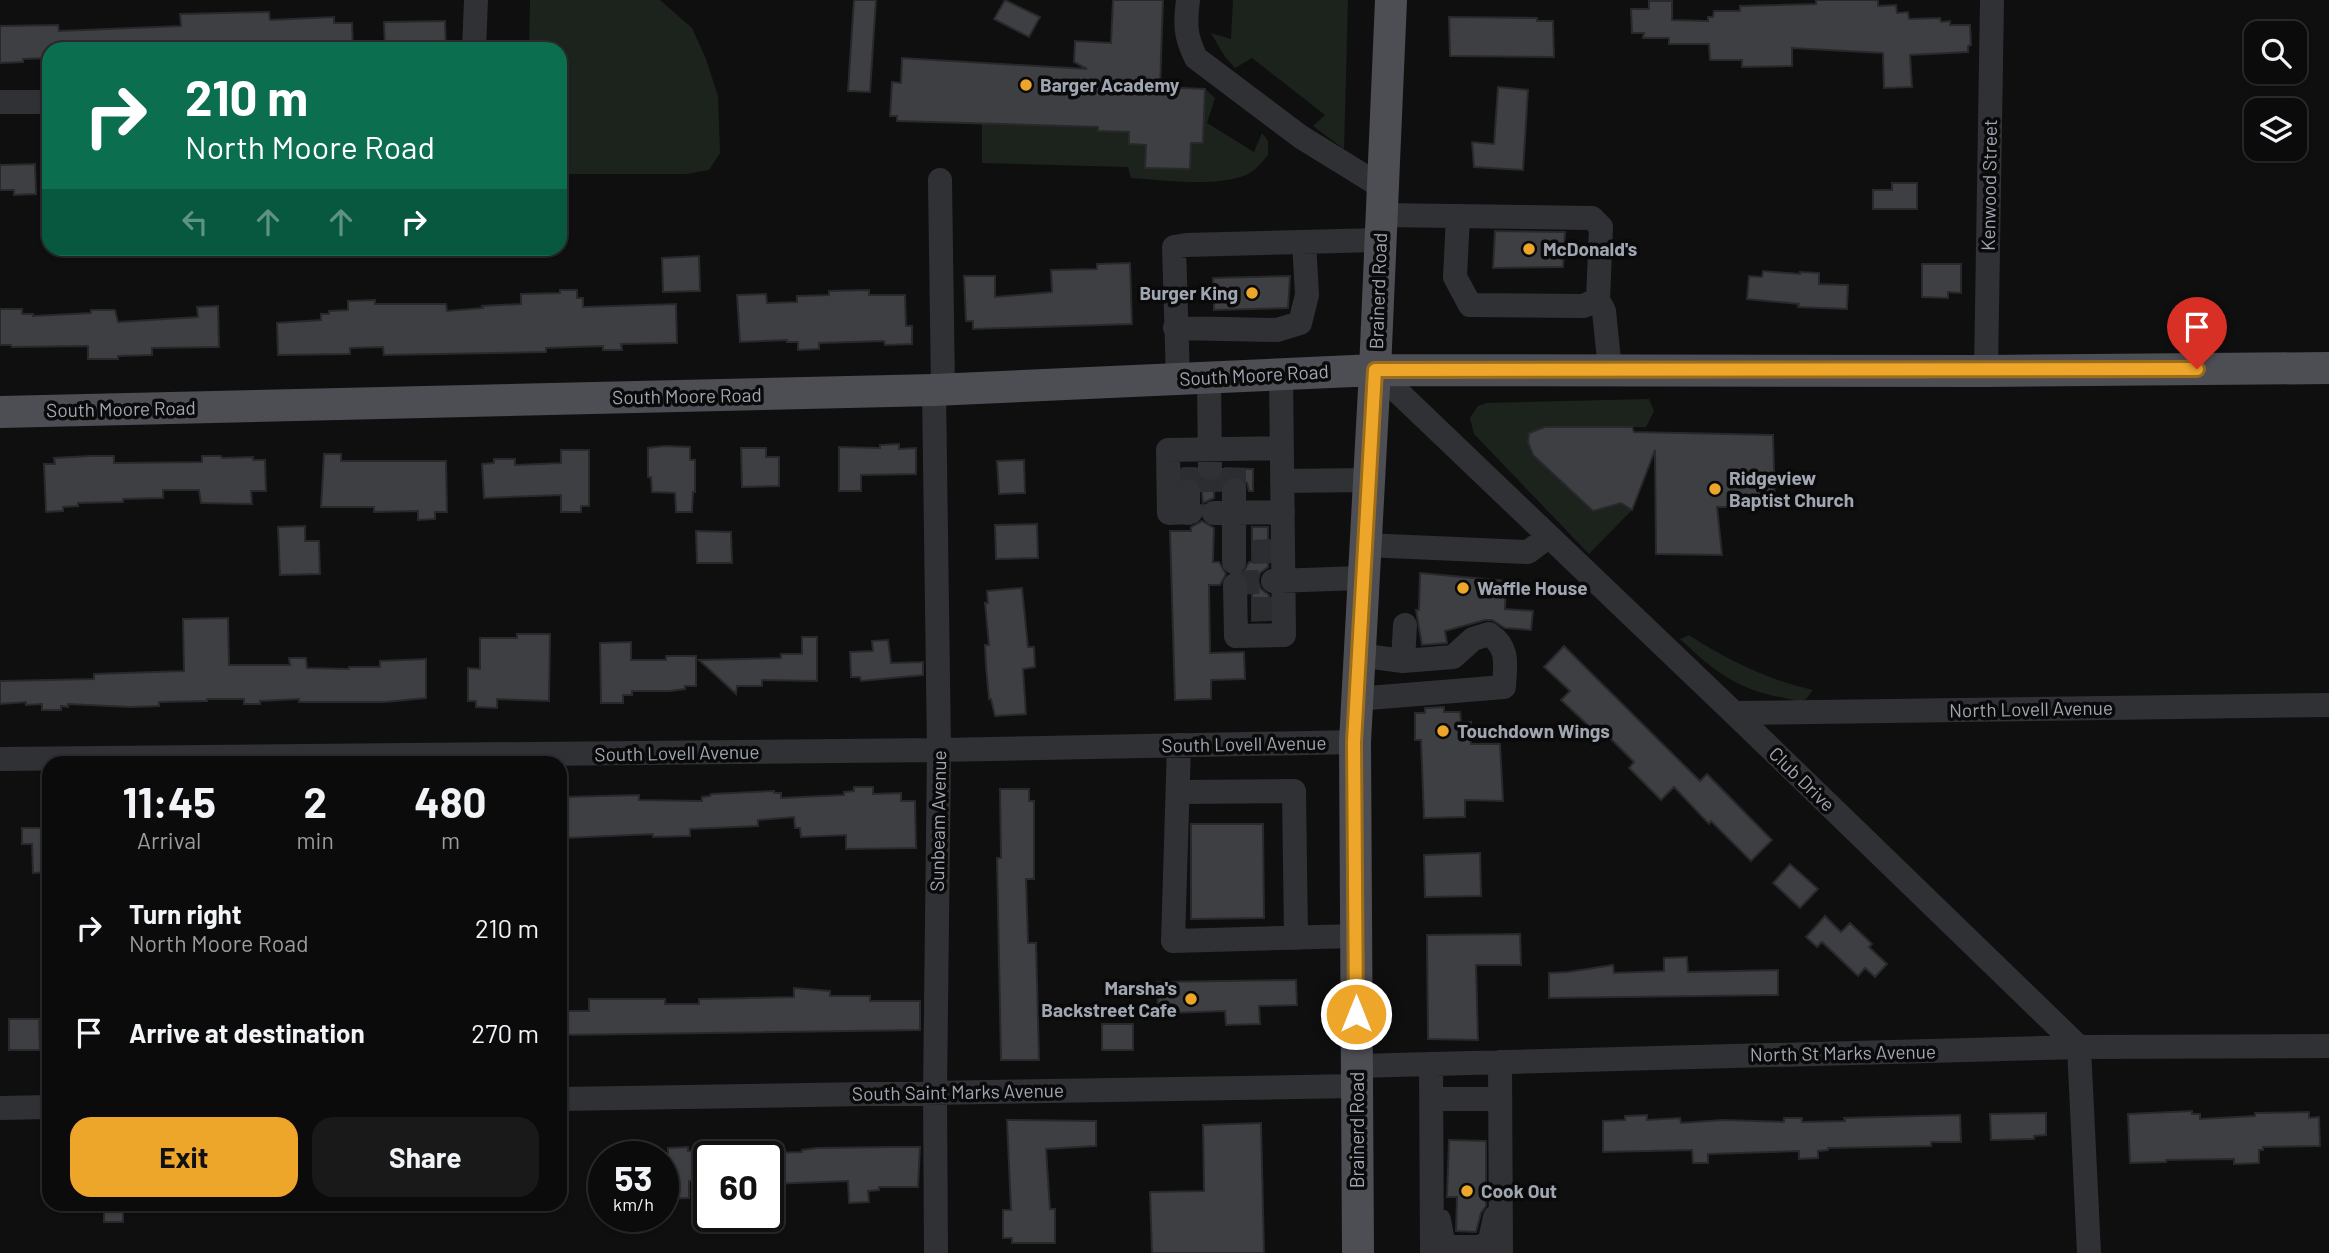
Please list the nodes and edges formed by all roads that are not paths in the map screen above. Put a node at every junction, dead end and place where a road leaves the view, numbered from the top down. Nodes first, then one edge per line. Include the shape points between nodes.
1 (477, 0) edge
2 (1188, 0) edge
3 (1391, 0) edge
4 (1992, 0) edge
5 (474, 42) edge
6 (0, 102) edge
7 (42, 102) edge
8 (940, 180) dead end
9 (1381, 214) junction
10 (1458, 216) junction
11 (1304, 243) junction
12 (1598, 300) junction
13 (1175, 328) junction
14 (2329, 368) edge
15 (1375, 370) junction
16 (1610, 370) junction
17 (1986, 371) junction
18 (1281, 374) junction
19 (1209, 377) junction
20 (1178, 379) junction
21 (938, 389) junction
22 (0, 412) edge
23 (1282, 448) junction
24 (1368, 480) junction
25 (1282, 481) junction
26 (1209, 482) junction
27 (1283, 512) junction
28 (1548, 537) junction
29 (1365, 545) junction
30 (1252, 559) junction
31 (1362, 578) junction
32 (1278, 581) junction
33 (1405, 625) dead end
34 (1358, 654) junction
35 (1403, 661) junction
36 (1356, 699) junction
37 (2329, 705) edge
38 (1734, 712) junction
39 (1354, 742) junction
40 (1179, 745) junction
41 (939, 750) junction
42 (313, 756) edge
43 (0, 759) edge
44 (42, 759) edge
45 (1178, 792) junction
46 (1356, 936) junction
47 (1296, 938) junction
48 (2329, 1046) edge
49 (2079, 1047) junction
50 (1500, 1062) junction
51 (1431, 1064) junction
52 (1357, 1076) junction
53 (935, 1093) junction
54 (567, 1099) edge
55 (1432, 1099) junction
56 (1499, 1099) junction
57 (42, 1107) edge
58 (0, 1108) edge
59 (1500, 1202) junction
60 (1433, 1210) junction
61 (936, 1253) edge
62 (1358, 1253) edge
63 (1432, 1253) edge
64 (1501, 1253) edge
65 (2089, 1253) edge

1 - 5 street
2 - 9 street via 1188,41 1196,58 1301,137
3 - 9 main road, Brainerd Road
4 - 17 street, Kenwood Street
6 - 7 street
8 - 21 street, Sunbeam Avenue
9 - 10 street
9 - 11 street
9 - 15 main road, Brainerd Road
10 - 12 street via 1592,218 1601,227
10 - 12 street via 1455,277 1470,305 1583,306
11 - 13 street via 1307,295 1300,323 1277,330
11 - 13 street via 1174,247
12 - 16 street via 1604,311
13 - 20 street
14 - 17 main road, South Moore Road
15 - 16 main road, South Moore Road
15 - 18 main road, South Moore Road
15 - 24 main road, Brainerd Road
15 - 28 street, Club Drive
16 - 17 main road, South Moore Road
18 - 19 main road, South Moore Road
18 - 23 street
19 - 20 main road, South Moore Road
19 - 26 street
20 - 21 main road, South Moore Road
21 - 22 main road, South Moore Road
21 - 41 street, Sunbeam Avenue
23 - 25 street
23 - 26 street
24 - 25 street
24 - 29 main road, Brainerd Road
25 - 27 street
26 - 27 street
26 - 30 street
27 - 30 street
28 - 29 street via 1528,552
28 - 38 street, Club Drive
29 - 31 main road, Brainerd Road
30 - 32 street
30 - 32 street via 1261,609
31 - 32 street
31 - 34 main road, Brainerd Road
33 - 35 street
34 - 35 street
34 - 36 main road, Brainerd Road
35 - 36 street via 1453,657 1473,639 1489,634 1505,654 1504,687
36 - 39 main road, Brainerd Road
37 - 38 street, North Lovell Avenue
38 - 49 street, Club Drive
39 - 40 street, South Lovell Avenue
39 - 46 main road, Brainerd Road
40 - 41 street, South Lovell Avenue
40 - 45 street
41 - 42 street, South Lovell Avenue
41 - 53 street, Sunbeam Avenue
43 - 44 street, South Lovell Avenue
45 - 47 street via 1294,791
45 - 47 street via 1173,941
46 - 47 street
46 - 52 main road, Brainerd Road
48 - 49 street, North St Marks Avenue
49 - 50 street, North St Marks Avenue
49 - 65 street
50 - 51 street, North St Marks Avenue
50 - 56 street
51 - 52 street, North St Marks Avenue
51 - 55 street
52 - 53 street, South Saint Marks Avenue
52 - 62 main road, Brainerd Road
53 - 54 street, South Saint Marks Avenue
53 - 61 street, Sunbeam Avenue
55 - 56 street
55 - 60 street
56 - 59 street
57 - 58 street
59 - 60 street via 1490,1240 1481,1247 1444,1247 1441,1223
59 - 64 street
60 - 63 street

